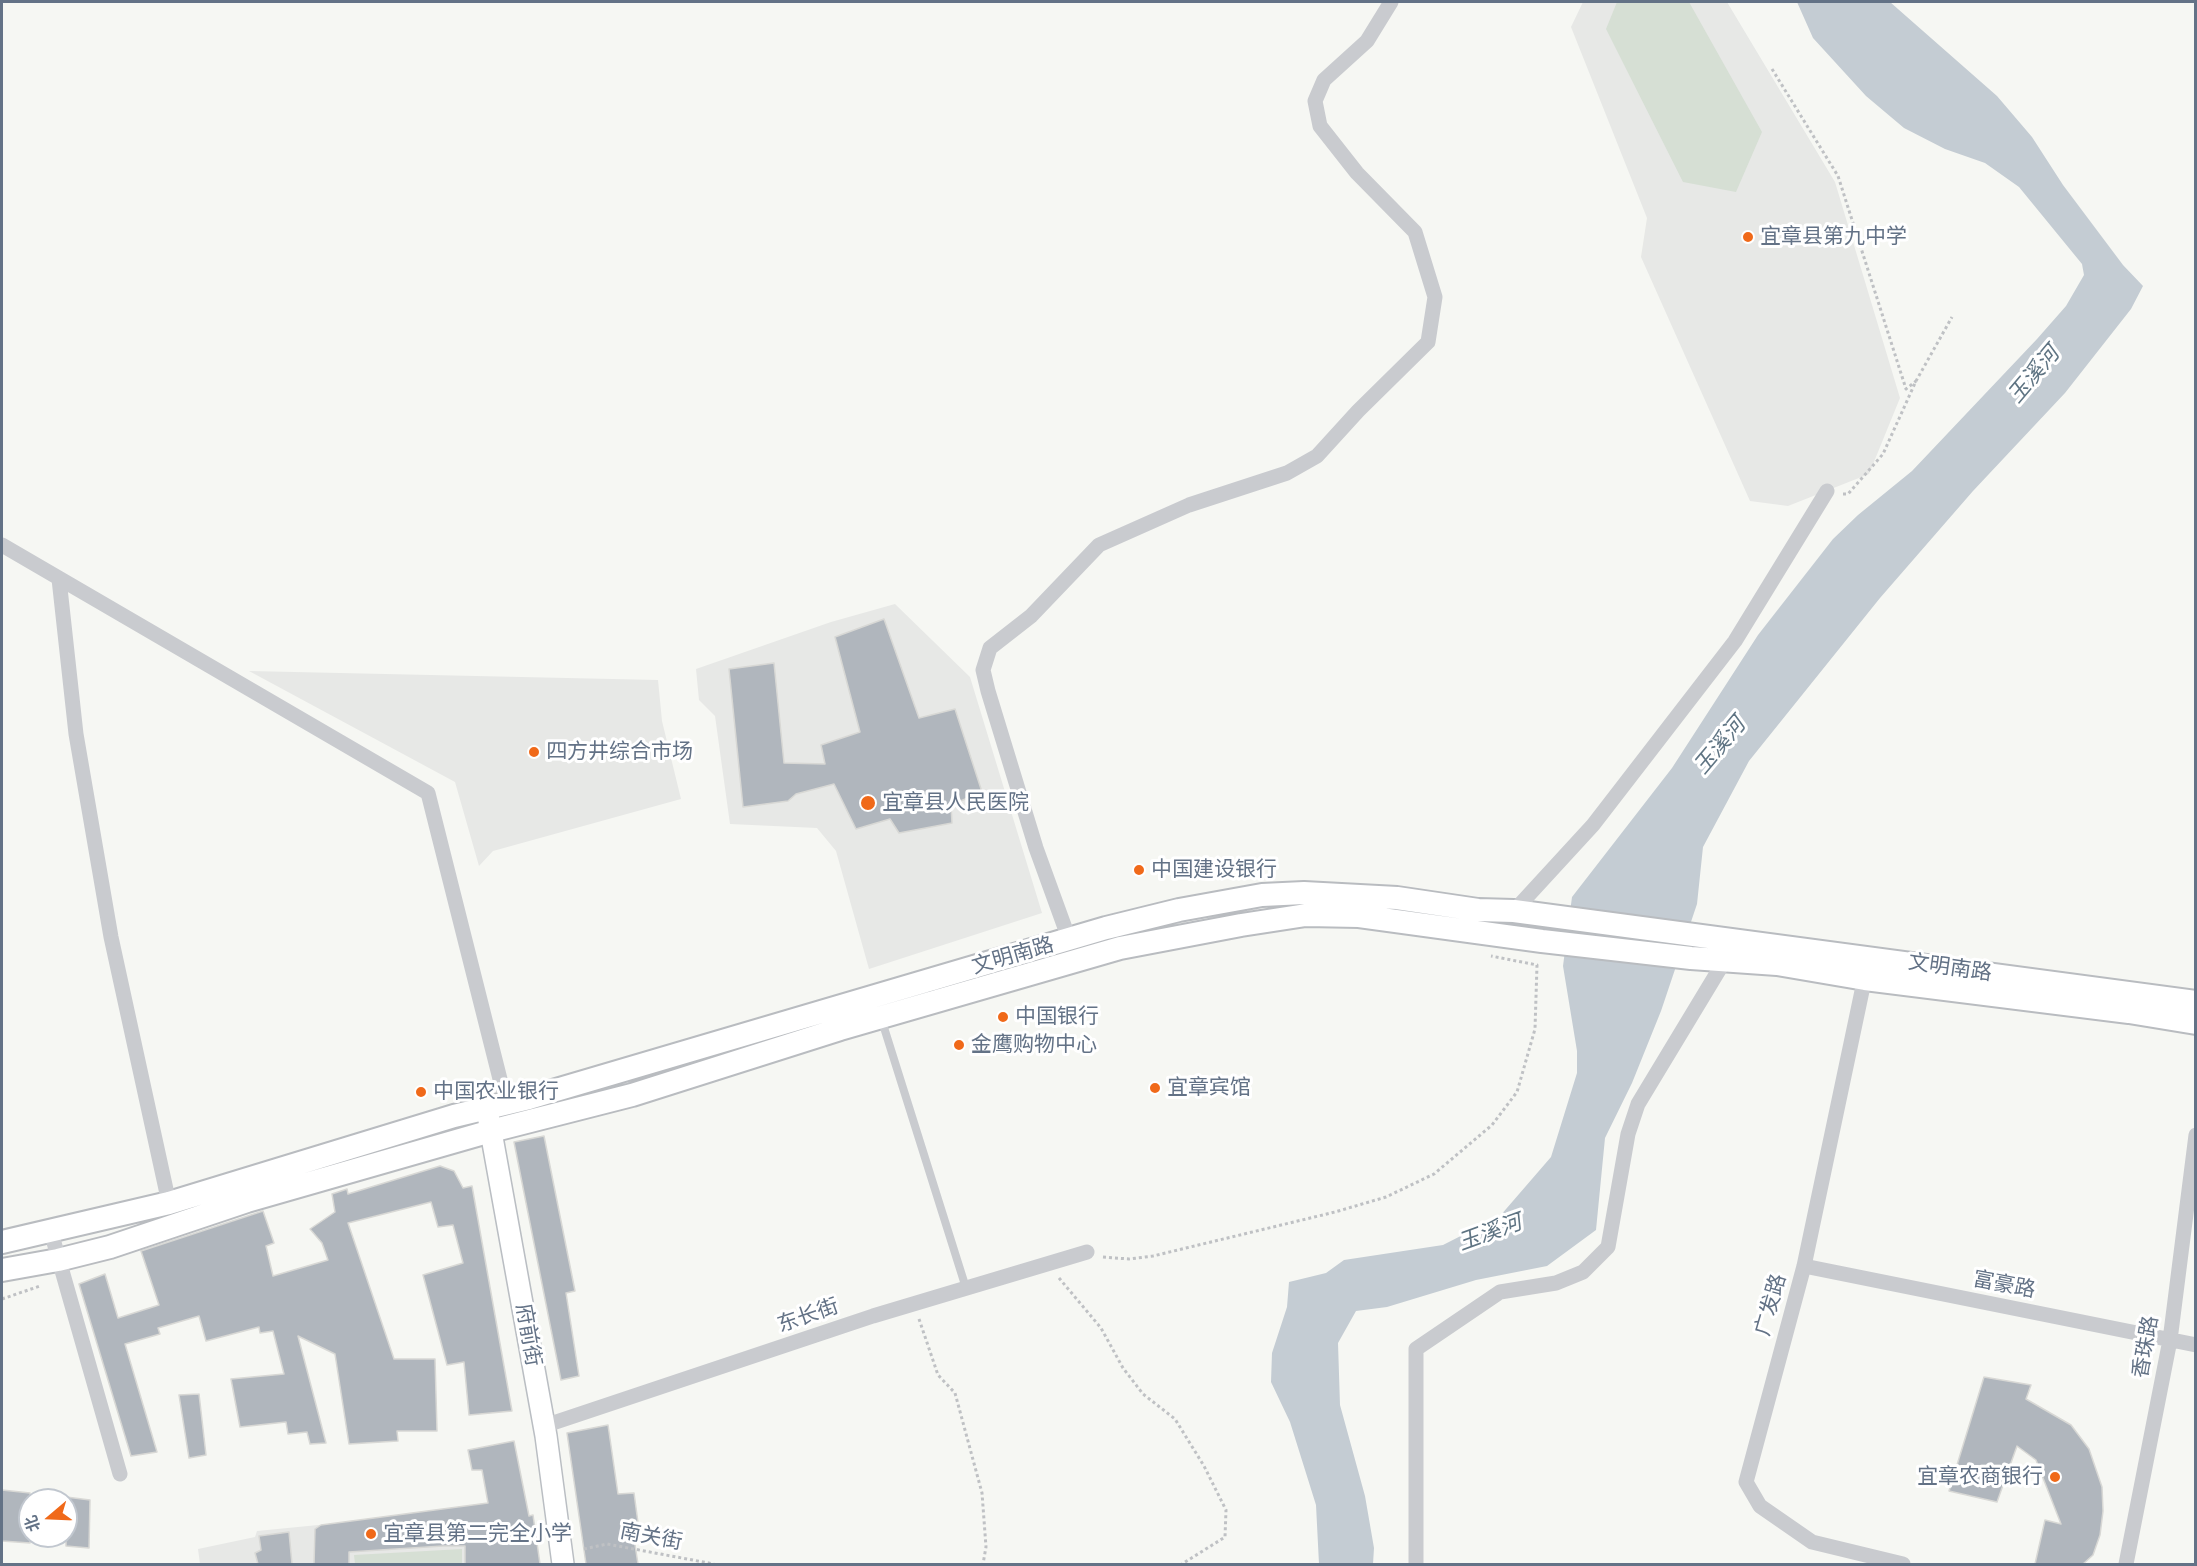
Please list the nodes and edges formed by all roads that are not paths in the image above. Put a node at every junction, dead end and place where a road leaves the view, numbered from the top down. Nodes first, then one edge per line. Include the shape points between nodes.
1 (1391, 2) edge
2 (1827, 491) road end
3 (2, 545) edge
4 (59, 579) junction
5 (1514, 911) junction
6 (1069, 939) junction
7 (1738, 939) junction
8 (1726, 959) junction
9 (1867, 968) junction
10 (874, 997) junction
11 (2196, 1002) edge
12 (881, 1019) junction
13 (2196, 1023) edge
14 (502, 1087) dead end
15 (486, 1107) junction
16 (491, 1131) junction
17 (2196, 1135) edge
18 (169, 1203) junction
19 (51, 1232) junction
20 (2, 1242) edge
21 (1087, 1252) road end
22 (1804, 1266) junction
23 (60, 1269) junction
24 (2, 1270) edge
25 (966, 1288) junction
26 (2170, 1340) junction
27 (2196, 1345) edge
28 (544, 1426) junction
29 (120, 1474) dead end
30 (563, 1564) edge
31 (1416, 1564) edge
32 (1903, 1564) edge
33 (2126, 1564) edge

1 - 6 street via 1366,41 1324,80 1315,101 1320,126 1357,173 1415,232 1435,297 1428,342 1317,456 1287,473 1189,505 1099,545 1031,616 990,648 983,670 1036,848
2 - 5 street via 1735,641 1593,825
3 - 4 street
4 - 14 street via 428,793
4 - 18 street via 76,734 111,938
5 - 6 main road, 文明南路 via 1397,898 1262,895 1179,910
5 - 7 main road, 文明南路
6 - 10 main road, 文明南路
7 - 8 street
7 - 9 main road, 文明南路
8 - 9 main road
8 - 12 main road via 1563,944 1359,916 1306,915 1120,948
8 - 31 street via 1638,1104 1628,1134 1608,1247 1584,1272 1556,1283 1500,1292 1416,1349
9 - 11 main road, 文明南路
9 - 13 main road
9 - 22 street, 广发路
10 - 12 lane
10 - 15 main road, 文明南路 via 529,1098
12 - 16 main road via 632,1095
12 - 25 lane
15 - 16 street, 府前街
15 - 18 main road, 文明南路
16 - 23 main road via 247,1201 110,1247
16 - 28 street, 府前街
17 - 26 street, 香珠路
18 - 19 main road, 文明南路
19 - 20 main road, 文明南路
19 - 23 street
21 - 25 street, 东长街
22 - 26 street, 富豪路
22 - 32 street, 广发路 via 1746,1482 1760,1506 1812,1542
23 - 24 main road
23 - 29 street
25 - 28 street, 东长街
26 - 27 street, 富豪路
26 - 33 street, 香珠路
28 - 30 street, 府前街

